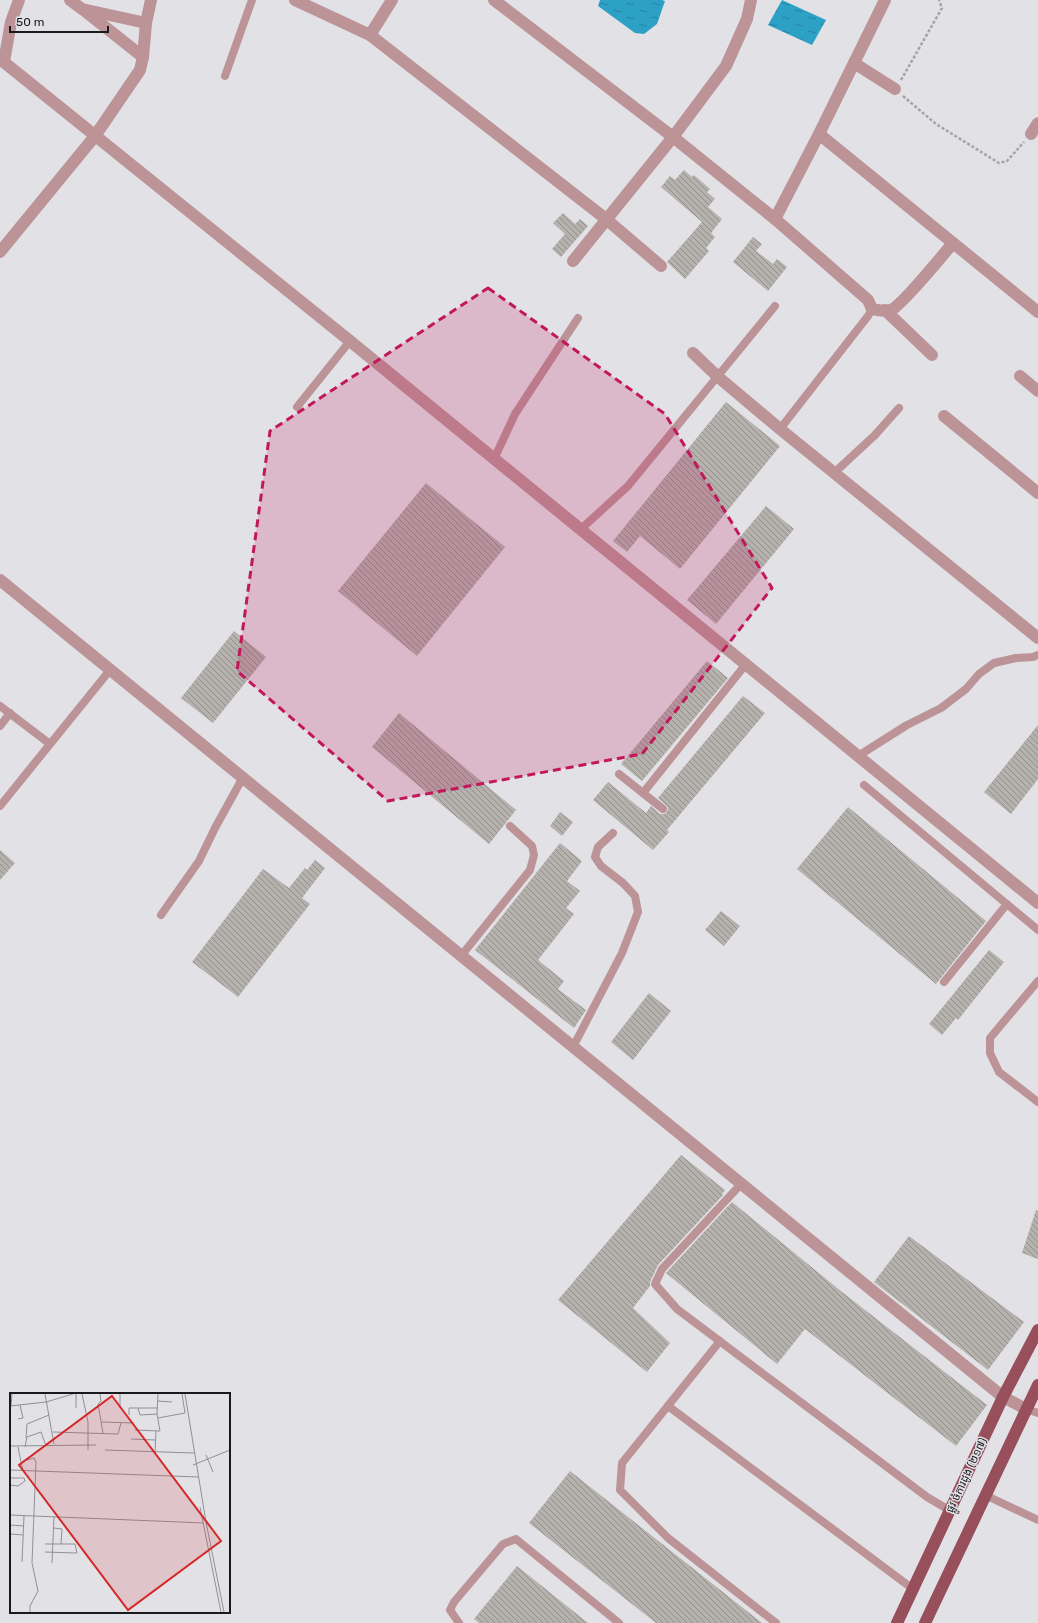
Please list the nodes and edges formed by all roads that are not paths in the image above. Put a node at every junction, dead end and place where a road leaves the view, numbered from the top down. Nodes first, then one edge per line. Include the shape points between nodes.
1 (19, 0) edge
2 (70, 0) edge
3 (151, 0) edge
4 (252, 0) edge
5 (296, 0) edge
6 (392, 0) edge
7 (494, 0) edge
8 (751, 0) edge
9 (885, 0) edge
10 (82, 9) junction
11 (146, 23) junction
12 (370, 35) junction
13 (143, 57) junction
14 (2, 60) edge
15 (854, 63) junction
16 (225, 76) dead end
17 (895, 89) road end
18 (1038, 123) edge
19 (819, 134) junction
20 (1031, 134) road end
21 (95, 136) junction
22 (672, 137) junction
23 (606, 219) junction
24 (775, 219) junction
25 (953, 243) junction
26 (0, 252) edge
27 (573, 261) dead end
28 (661, 266) dead end
29 (775, 306) dead end
30 (872, 309) junction
31 (885, 310) junction
32 (1038, 312) edge
33 (578, 318) dead end
34 (350, 341) junction
35 (693, 353) dead end
36 (932, 355) dead end
37 (717, 376) junction
38 (1020, 376) dead end
39 (1038, 391) edge
40 (297, 407) dead end
41 (899, 408) dead end
42 (944, 416) dead end
43 (780, 429) junction
44 (494, 459) junction
45 (834, 473) junction
46 (1038, 493) edge
47 (581, 529) junction
48 (0, 580) edge
49 (1038, 637) edge
50 (1038, 655) edge
51 (746, 664) junction
52 (110, 670) junction
53 (0, 706) edge
54 (10, 713) junction
55 (0, 726) edge
56 (50, 744) junction
57 (858, 756) junction
58 (619, 774) dead end
59 (242, 779) junction
60 (864, 786) dead end
61 (643, 793) junction
62 (0, 806) edge
63 (663, 809) dead end
64 (510, 826) dead end
65 (613, 833) dead end
66 (1038, 903) edge
67 (1007, 904) junction
68 (162, 915) dead end
69 (1038, 930) edge
70 (461, 956) junction
71 (1038, 981) edge
72 (944, 982) dead end
73 (573, 1047) junction
74 (1038, 1102) edge
75 (742, 1183) junction
76 (1038, 1330) edge
77 (720, 1341) junction
78 (1038, 1385) edge
79 (1002, 1397) junction
80 (668, 1406) junction
81 (1026, 1409) junction
82 (1038, 1413) edge
83 (985, 1495) junction
84 (949, 1510) junction
85 (1038, 1520) edge
86 (913, 1589) junction
87 (459, 1623) edge
88 (619, 1623) edge
89 (776, 1623) edge
90 (897, 1623) edge
91 (925, 1623) edge

1 - 14 street
2 - 10 street
3 - 11 street
4 - 16 lane
5 - 12 street
6 - 12 street
7 - 22 street
8 - 22 street via 747,19 726,66
9 - 15 street
10 - 11 street
10 - 13 street
11 - 13 street
12 - 23 street
13 - 21 street via 140,70
14 - 21 street
15 - 17 street
15 - 19 street
18 - 20 street
19 - 24 street
19 - 25 street
21 - 26 street
21 - 34 street
22 - 23 street
22 - 24 street
23 - 27 street
23 - 28 street
24 - 30 street via 868,300
25 - 31 street via 902,300 892,309
25 - 32 street
29 - 37 lane
30 - 31 street
30 - 43 lane
31 - 36 street
33 - 44 lane via 515,414
34 - 40 lane
34 - 44 street
35 - 37 street
37 - 43 street
37 - 47 lane via 628,486
38 - 39 street
41 - 45 lane via 875,435
42 - 46 street
43 - 45 street
44 - 47 street
45 - 49 street
47 - 51 street
48 - 52 street
50 - 57 lane via 994,663 941,708
51 - 57 street
51 - 61 lane
52 - 56 lane
52 - 59 street
53 - 54 lane
54 - 55 lane
54 - 56 lane
56 - 62 lane
57 - 66 street
58 - 61 lane
59 - 68 lane via 199,861
59 - 70 street
60 - 67 lane
61 - 63 lane
64 - 70 lane via 532,846 534,855 530,870
65 - 73 lane via 598,847 595,857 601,866 623,882 635,896 638,912 622,953
67 - 69 lane
67 - 72 lane
70 - 73 street
71 - 74 lane via 990,1038 990,1053 999,1072
73 - 75 street
75 - 77 lane via 662,1269 655,1284 677,1309
75 - 79 street
76 - 79 main road, ផ្លូវ ចំការដូង (២១៧)
77 - 80 lane
77 - 84 lane
78 - 81 main road
79 - 81 street
79 - 84 main road, ផ្លូវ ចំការដូង (២១៧)
80 - 86 lane
80 - 89 lane via 622,1463 620,1490 668,1538
81 - 82 lane
81 - 83 main road
83 - 85 lane
83 - 91 main road
84 - 86 main road, ផ្លូវ ចំការដូង (២១៧)
86 - 90 main road, ផ្លូវ ចំការដូង (២១៧)
87 - 88 lane via 450,1610 454,1602 503,1544 516,1539

